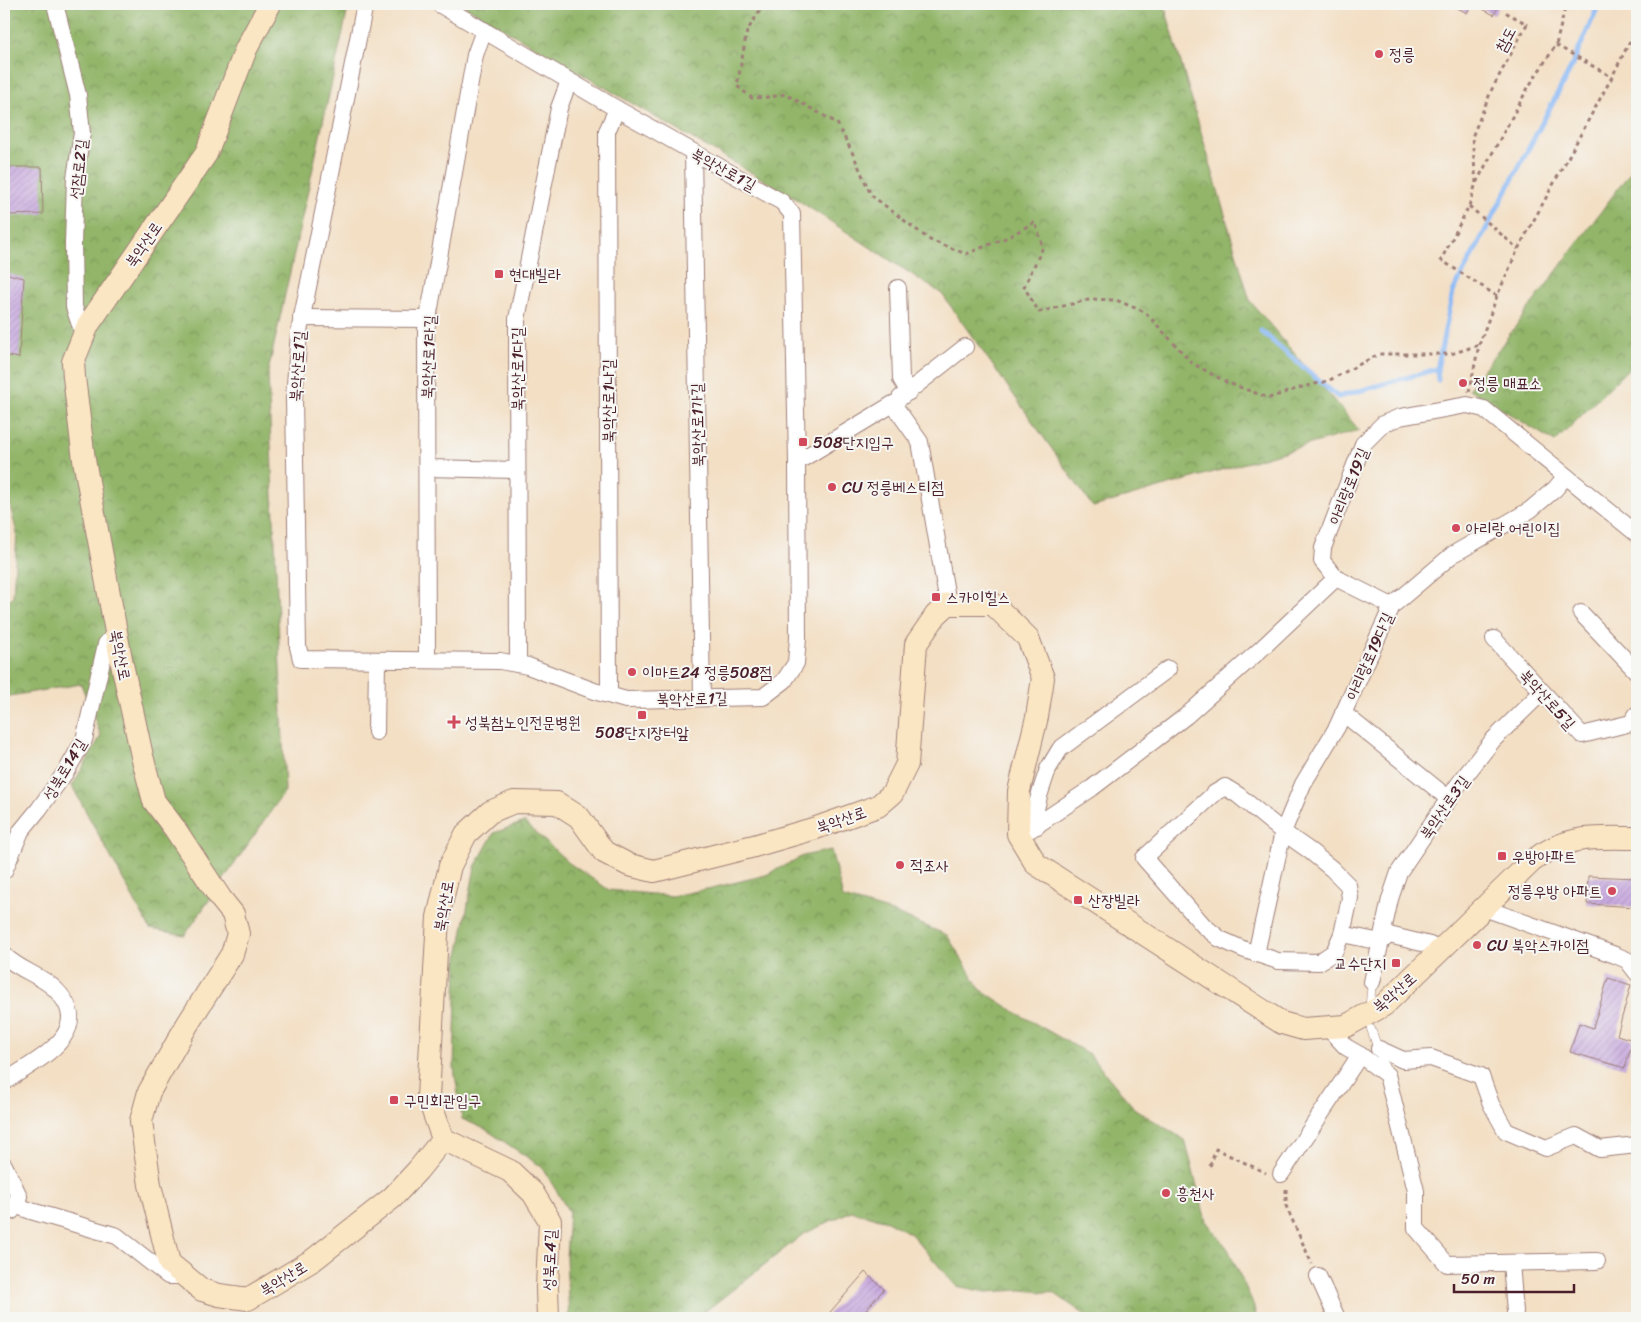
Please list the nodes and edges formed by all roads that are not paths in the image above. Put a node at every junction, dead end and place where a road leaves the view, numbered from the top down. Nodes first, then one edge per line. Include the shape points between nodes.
1 (55, 4) edge
2 (270, 4) edge
3 (366, 4) edge
4 (439, 4) edge
5 (484, 30) junction
6 (570, 81) junction
7 (617, 109) junction
8 (693, 152) junction
9 (898, 288) dead end
10 (301, 318) junction
11 (428, 319) junction
12 (84, 336) junction
13 (965, 347) dead end
14 (909, 392) junction
15 (893, 404) junction
16 (796, 462) junction
17 (427, 468) junction
18 (517, 470) junction
19 (1566, 476) junction
20 (1637, 534) edge
21 (1336, 578) junction
22 (948, 604) junction
23 (1392, 606) junction
24 (1581, 613) dead end
25 (116, 633) junction
26 (1494, 639) dead end
27 (378, 660) junction
28 (427, 660) junction
29 (518, 664) junction
30 (1168, 669) dead end
31 (1637, 672) edge
32 (1542, 692) junction
33 (609, 695) junction
34 (702, 698) junction
35 (1343, 713) junction
36 (1637, 714) edge
37 (376, 732) dead end
38 (1449, 798) junction
39 (1027, 830) junction
40 (1283, 832) junction
41 (1637, 838) edge
42 (4, 872) edge
43 (1484, 908) junction
44 (1342, 934) junction
45 (1381, 942) junction
46 (1438, 952) junction
47 (1256, 954) junction
48 (4, 955) edge
49 (1637, 973) edge
50 (1372, 982) joint
51 (1370, 1002) dead end
52 (1327, 1027) junction
53 (1371, 1029) dead end
54 (1379, 1049) junction
55 (1360, 1055) junction
56 (1387, 1075) junction
57 (4, 1082) edge
58 (443, 1139) junction
59 (1637, 1145) edge
60 (4, 1165) edge
61 (1278, 1176) road end
62 (9, 1209) edge
63 (1597, 1262) dead end
64 (1511, 1263) junction
65 (184, 1276) junction
66 (1318, 1276) road end
67 (1515, 1312) dead end
68 (548, 1318) edge
69 (1337, 1318) edge

1 - 12 street, 선잠로2길 via 78,95 82,133 75,178 73,244 74,307
2 - 12 street, 북악산로 via 246,49 206,154
3 - 10 street, 북악산로1길
4 - 5 street, 북악산로1길
5 - 6 street, 북악산로1길
5 - 11 street, 북악산로1라길 via 475,54
6 - 7 street, 북악산로1길
6 - 18 street, 북악산로1다길 via 559,108 516,319
7 - 8 street, 북악산로1길
7 - 33 street, 북악산로1나길 via 607,131
8 - 16 street, 북악산로1길 via 782,202 792,214
8 - 34 street, 북악산로1가길
9 - 14 street via 901,379
10 - 11 street
10 - 27 street, 북악산로1길 via 294,398 298,647 301,659
11 - 17 street, 북악산로1라길
12 - 25 street, 북악산로 via 73,362 74,377 84,460
13 - 14 street
14 - 15 street
15 - 16 street
15 - 22 street via 920,442
16 - 34 street, 북악산로1길 via 796,663 784,681 763,697
17 - 18 street
17 - 28 street, 북악산로1라길
18 - 29 street, 북악산로1다길
19 - 20 street, 아리랑로19길
19 - 21 street, 아리랑로19길 via 1484,408 1467,405 1400,417 1383,424 1363,444 1323,548 1322,560
19 - 23 street, 아리랑로19다길 via 1530,510 1452,555
21 - 23 street, 아리랑로19길
21 - 39 street via 1186,716 1092,788
22 - 39 street via 993,604 1028,638 1043,678 1037,717 1018,791
22 - 58 street, 북악산로 via 916,644 906,764 892,794 878,806 754,846 654,871 629,866 604,852 579,817 557,803 514,802 490,812 466,834 450,866 438,917 428,1097
23 - 35 street, 아리랑로19다길
24 - 31 street
25 - 42 street, 성북로14길 via 106,644 84,740 67,770 21,831
25 - 65 street, 북악산로 via 154,801 233,914 238,934 232,954 149,1092 141,1121 150,1185 163,1242 169,1263
26 - 32 street, 북악산로5길
27 - 28 street, 북악산로1길
27 - 37 street
28 - 29 street, 북악산로1길
29 - 33 street, 북악산로1길
30 - 39 street via 1060,750 1048,769
32 - 36 street, 북악산로5길 via 1582,735 1631,723
32 - 38 street, 북악산로3길 via 1493,740
33 - 34 street, 북악산로1길 via 626,700
35 - 38 street, 아리랑로19다길
35 - 40 street, 아리랑로19다길 via 1303,784
38 - 45 street, 북악산로3길 via 1399,872
39 - 52 street, 북악산로 via 1036,864 1282,1023 1303,1029
40 - 44 street via 1332,869 1348,886 1350,898
40 - 47 street, 아리랑로19다길
40 - 47 street via 1225,787 1144,858 1204,926 1220,939
41 - 43 street, 북악산로 via 1577,839 1546,850
43 - 46 street, 북악산로
43 - 49 street via 1627,960
44 - 45 street
44 - 47 street via 1334,952 1319,962 1278,961
45 - 46 street via 1389,935 1430,945
45 - 50 street, 북악산로3길
46 - 52 street, 북악산로 via 1384,1005 1346,1026
48 - 57 street via 10,962 54,988 70,1009 69,1028 56,1047
50 - 51 lane, 북악산로3길
52 - 55 street via 1346,1047
53 - 54 lane
54 - 56 lane
54 - 59 street via 1403,1060 1431,1058 1480,1076 1506,1131 1546,1148 1576,1136 1600,1150
55 - 56 street
55 - 61 street
56 - 64 street via 1416,1191 1416,1228 1447,1264
58 - 65 street, 북악산로 via 392,1198 313,1260 248,1299 202,1290
58 - 68 street, 성북로4길 via 510,1171 533,1193 550,1221
60 - 62 street via 19,1196
62 - 65 street via 31,1211 117,1236 168,1276
63 - 64 street
64 - 67 street
66 - 69 street

